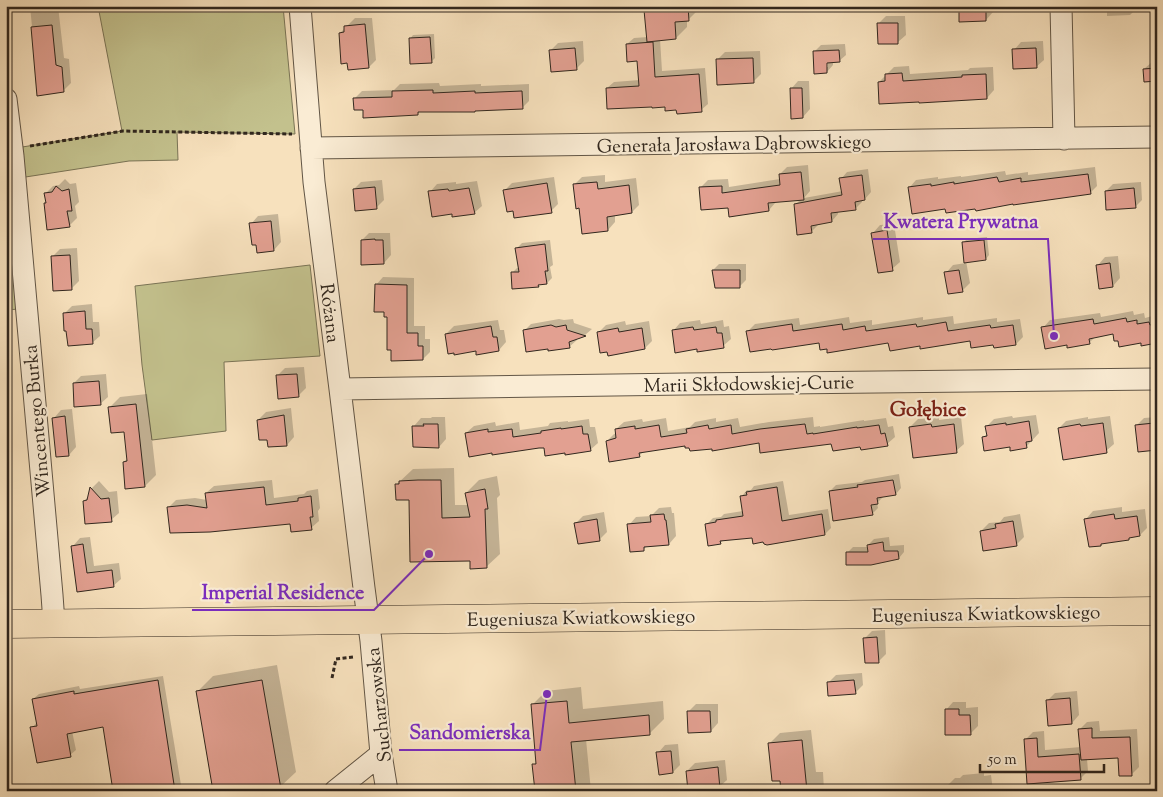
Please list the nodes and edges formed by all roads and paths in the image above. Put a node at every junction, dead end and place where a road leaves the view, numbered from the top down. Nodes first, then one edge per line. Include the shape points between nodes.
1 (300, 6) edge
2 (1061, 6) edge
3 (6, 99) edge
4 (295, 134) dead end
5 (1157, 137) edge
6 (1064, 139) junction
7 (12, 148) junction
8 (311, 148) junction
9 (1157, 379) edge
10 (340, 389) junction
11 (1157, 611) edge
12 (368, 620) junction
13 (54, 623) junction
14 (6, 624) edge
15 (356, 653) dead end
16 (332, 678) dead end
17 (381, 754) junction
18 (335, 791) edge
19 (387, 791) edge

1 - 8 street, Różana
2 - 6 street
3 - 7 street, Wincentego Burka
4 - 7 path via 122,131
5 - 6 street, Generała Jarosława Dąbrowskiego
6 - 8 street, Generała Jarosława Dąbrowskiego
7 - 13 street, Wincentego Burka
8 - 10 street, Różana
9 - 10 street, Marii Skłodowskiej-Curie
10 - 12 street, Różana
11 - 12 main road, Eugeniusza Kwiatkowskiego
12 - 13 main road, Eugeniusza Kwiatkowskiego
12 - 17 street, Sucharzowska
13 - 14 main road, Eugeniusza Kwiatkowskiego
15 - 16 path via 352,657 336,659
17 - 18 street
17 - 19 street, Sucharzowska

